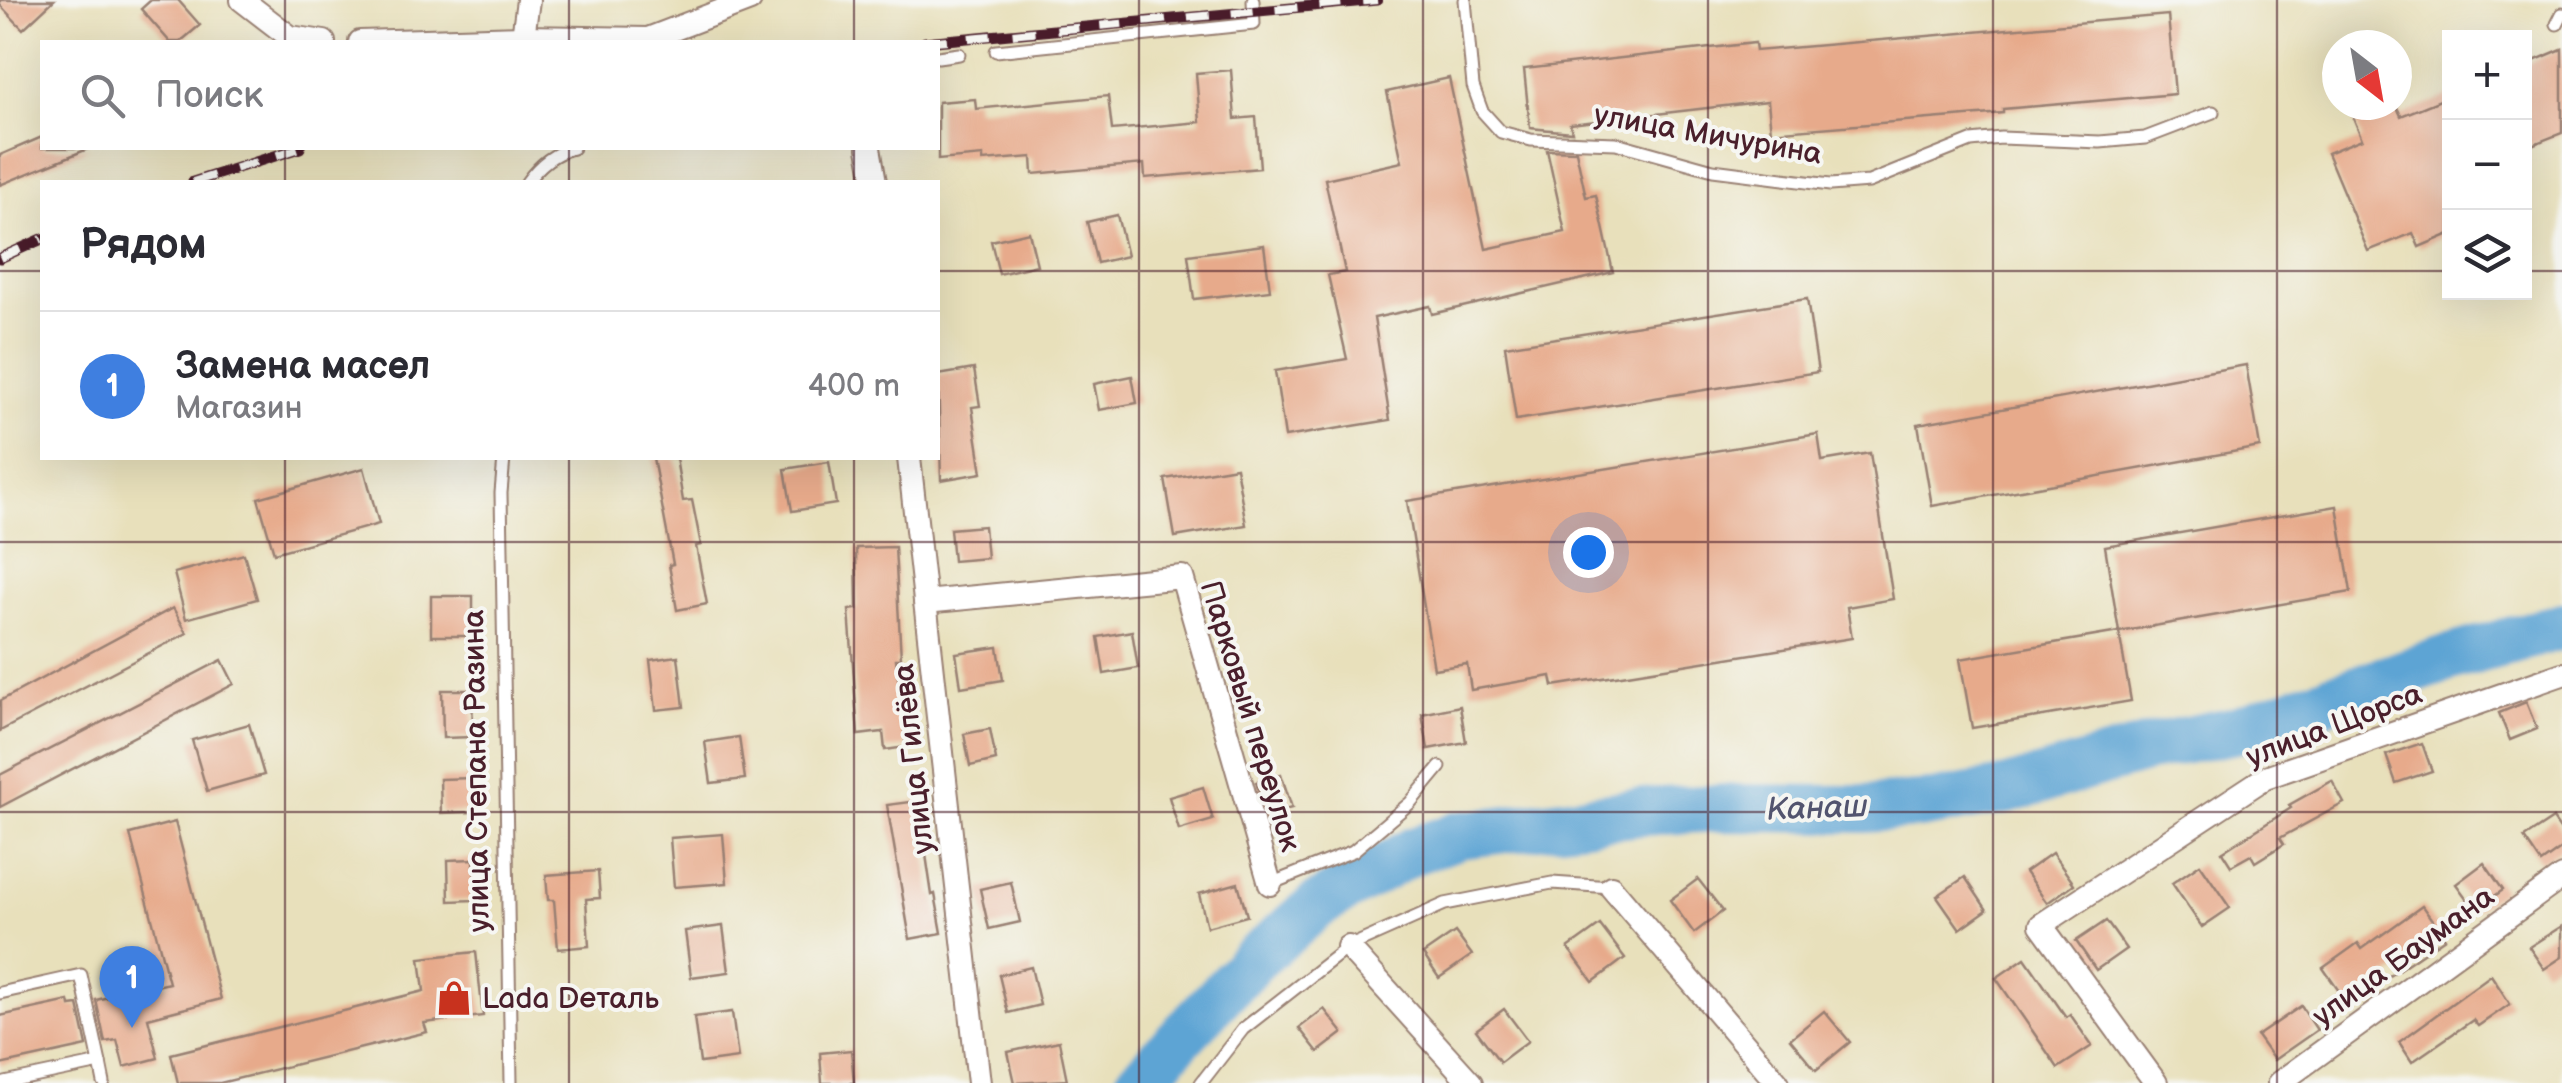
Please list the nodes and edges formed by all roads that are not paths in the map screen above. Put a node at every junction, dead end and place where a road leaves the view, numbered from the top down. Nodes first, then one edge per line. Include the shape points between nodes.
1 (242, 0) edge
2 (528, 0) edge
3 (750, 0) edge
4 (1253, 0) edge
5 (1465, 0) edge
6 (523, 37) junction
7 (310, 40) edge
8 (425, 40) edge
9 (996, 51) dead end
10 (960, 54) dead end
11 (940, 57) edge
12 (2213, 112) dead end
13 (565, 150) edge
14 (870, 150) edge
15 (528, 180) edge
16 (874, 180) edge
17 (504, 460) edge
18 (908, 460) edge
19 (925, 602) junction
20 (2562, 674) edge
21 (1440, 767) dead end
22 (2562, 877) edge
23 (1270, 884) joint
24 (1612, 888) joint
25 (1348, 948) junction
26 (0, 992) edge
27 (100, 1063) junction
28 (5, 1083) edge
29 (104, 1083) edge
30 (511, 1083) edge
31 (979, 1083) edge
32 (1201, 1083) edge
33 (1471, 1083) edge
34 (1778, 1083) edge
35 (2156, 1083) edge
36 (2279, 1083) edge

1 - 7 street via 290,37
2 - 6 street
3 - 6 street via 648,39
4 - 9 lane via 1254,24
5 - 12 lane, улица Мичурина via 1473,86 1482,111 1501,132 1531,140 1616,143 1713,170 1830,186 1869,182 1971,141 2145,138
6 - 8 street
10 - 11 lane
13 - 15 lane
14 - 16 street
17 - 30 lane, улица Степана Разина
18 - 19 street, улица Гилёва
19 - 23 street, Парковый переулок via 1182,577
19 - 31 street, улица Гилёва
20 - 35 street, улица Щорса via 2266,778 2041,926
21 - 23 lane via 1410,803 1352,850
22 - 36 street, улица Баумана
24 - 25 lane via 1552,883 1445,904
24 - 34 street
25 - 32 lane via 1244,1029
25 - 33 street
26 - 27 lane via 81,975
27 - 28 lane
27 - 29 lane

